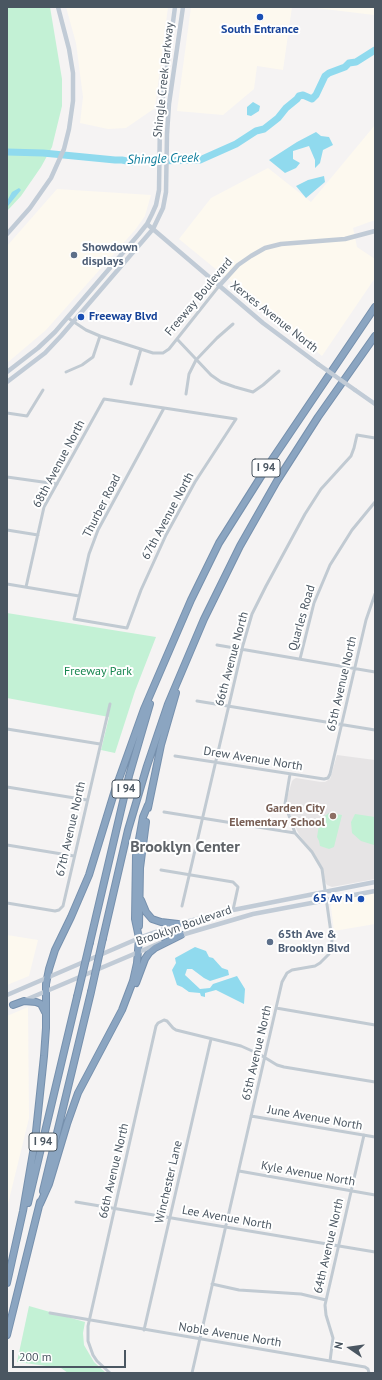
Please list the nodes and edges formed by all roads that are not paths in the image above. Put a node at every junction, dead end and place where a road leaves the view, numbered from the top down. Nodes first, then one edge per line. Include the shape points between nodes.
1 (58, 7) edge
2 (175, 7) edge
3 (183, 7) edge
4 (147, 224) junction
5 (153, 229) junction
6 (375, 231) edge
7 (7, 234) edge
8 (219, 286) junction
9 (375, 308) edge
10 (68, 318) junction
11 (74, 322) junction
12 (233, 324) dead end
13 (100, 336) junction
14 (375, 336) edge
15 (177, 339) junction
16 (141, 349) junction
17 (196, 360) junction
18 (280, 371) dead end
19 (7, 372) edge
20 (66, 372) dead end
21 (7, 382) edge
22 (131, 384) dead end
23 (43, 390) dead end
24 (186, 394) dead end
25 (375, 404) edge
26 (164, 408) junction
27 (7, 413) edge
28 (375, 438) edge
29 (7, 477) edge
30 (57, 484) junction
31 (375, 502) edge
32 (7, 530) edge
33 (38, 535) junction
34 (7, 584) edge
35 (26, 587) junction
36 (375, 594) edge
37 (79, 596) junction
38 (74, 620) joint
39 (174, 639) junction
40 (217, 645) dead end
41 (242, 650) junction
42 (188, 655) junction
43 (300, 659) junction
44 (354, 668) junction
45 (375, 672) edge
46 (197, 701) dead end
47 (110, 704) dead end
48 (229, 706) junction
49 (342, 724) junction
50 (7, 729) edge
51 (375, 730) edge
52 (100, 744) junction
53 (175, 756) dead end
54 (216, 762) junction
55 (290, 774) junction
56 (328, 778) joint
57 (7, 787) edge
58 (87, 800) junction
59 (148, 805) junction
60 (164, 812) dead end
61 (203, 818) junction
62 (295, 833) junction
63 (7, 845) edge
64 (74, 856) junction
65 (161, 870) dead end
66 (190, 874) junction
67 (375, 882) edge
68 (375, 891) edge
69 (324, 892) junction
70 (140, 893) junction
71 (326, 900) junction
72 (7, 903) edge
73 (182, 906) dead end
74 (233, 910) junction
75 (178, 924) junction
76 (138, 935) junction
77 (181, 935) junction
78 (138, 952) junction
79 (46, 978) junction
80 (46, 991) junction
81 (7, 995) edge
82 (10, 1006) edge
83 (276, 1008) junction
84 (46, 1017) junction
85 (375, 1025) edge
86 (111, 1031) junction
87 (211, 1038) junction
88 (264, 1058) junction
89 (375, 1082) edge
90 (252, 1116) junction
91 (364, 1135) junction
92 (375, 1137) edge
93 (239, 1171) junction
94 (351, 1191) junction
95 (375, 1195) edge
96 (76, 1202) dead end
97 (40, 1204) junction
98 (114, 1208) junction
99 (170, 1218) junction
100 (226, 1227) junction
101 (338, 1247) junction
102 (375, 1252) edge
103 (7, 1283) edge
104 (212, 1284) junction
105 (7, 1287) edge
106 (326, 1300) junction
107 (50, 1314) dead end
108 (89, 1320) junction
109 (144, 1330) junction
110 (7, 1335) edge
111 (200, 1339) junction
112 (330, 1361) junction
113 (368, 1371) edge
114 (110, 1373) edge
115 (192, 1373) edge

1 - 7 street via 71,59 71,120 64,149 51,178 42,193
2 - 4 street, Shingle Creek Parkway via 160,119 159,190 156,205
3 - 5 street, Shingle Creek Parkway via 170,104 166,192 163,208
4 - 5 street, Xerxes Avenue North
4 - 10 street, Shingle Creek Parkway
5 - 8 street, Xerxes Avenue North
5 - 11 street, Shingle Creek Parkway
6 - 8 street, Freeway Boulevard via 345,238 265,248 238,265
8 - 15 street, Freeway Boulevard
8 - 25 street, Xerxes Avenue North, bridge via 263,323
9 - 39 highway, I 94 via 236,515 207,566
10 - 11 street, Freeway Boulevard
10 - 19 street, Shingle Creek Parkway via 38,348
11 - 13 street, Freeway Boulevard
11 - 21 street, Shingle Creek Parkway via 45,353
12 - 17 street
13 - 16 street, Freeway Boulevard
13 - 20 street via 93,357
14 - 42 highway, I 94 via 318,417 267,497 220,586
15 - 16 street, Freeway Boulevard via 163,353
15 - 17 street
16 - 22 street
17 - 18 street via 221,382 253,392
17 - 24 street via 189,374
23 - 27 street via 27,416
26 - 30 street, 68th Avenue North via 104,399
26 - 37 street, Thurber Road via 98,530 89,554
26 - 38 street, 67th Avenue North via 236,419 166,535 126,628
28 - 41 street, 66th Avenue North via 357,435 351,456 312,502 258,600
29 - 30 street
30 - 33 street, 68th Avenue North via 44,507
31 - 43 street, Quarles Road via 352,530 330,565 314,603
32 - 33 street
33 - 35 street, 68th Avenue North
34 - 35 street
35 - 37 street
36 - 44 street, 65th Avenue North
37 - 38 street, Thurber Road
39 - 79 highway via 144,709 89,875 55,950
39 - 105 highway, I 94, bridge via 137,744
40 - 41 street
41 - 43 street
41 - 48 street, 66th Avenue North
42 - 59 highway via 161,745
42 - 97 highway, I 94, bridge via 164,714 128,830
43 - 44 street
44 - 45 street
44 - 49 street, 65th Avenue North
46 - 48 street
47 - 52 street, 67th Avenue North
48 - 49 street
48 - 54 street, 66th Avenue North
49 - 51 street
49 - 56 street, 65th Avenue North
50 - 52 street
52 - 58 street, 67th Avenue North
53 - 54 street, Drew Avenue North
54 - 55 street, Drew Avenue North
54 - 61 street, 66th Avenue North
55 - 56 street, Drew Avenue North via 324,780
55 - 62 street, 65th Avenue North via 285,804
57 - 58 street
58 - 64 street, 67th Avenue North
59 - 70 highway via 141,852
59 - 76 highway via 143,817 136,856 135,919
60 - 61 street
61 - 62 street
61 - 66 street, 66th Avenue North
62 - 69 street, 65th Avenue North via 318,860 322,869
63 - 64 street
64 - 72 street, 67th Avenue North via 59,910
65 - 66 street
66 - 73 street, 66th Avenue North
66 - 74 street via 236,884 238,887
67 - 69 street, Brooklyn Boulevard
68 - 71 street, Brooklyn Boulevard
69 - 71 street, 65th Avenue North
69 - 74 street, Brooklyn Boulevard
70 - 75 highway via 144,908 150,917 161,922
70 - 76 highway
71 - 77 street, Brooklyn Boulevard via 253,914
71 - 83 street, 65th Avenue North via 332,940 329,954 315,966 287,973 282,982
74 - 75 street, Brooklyn Boulevard
75 - 76 street, Brooklyn Boulevard
76 - 78 highway
76 - 79 street, Brooklyn Boulevard
77 - 78 street, Brooklyn Boulevard
77 - 86 highway via 155,948 147,956 127,1004
78 - 80 street, Brooklyn Boulevard
78 - 86 highway via 131,988
79 - 80 highway
79 - 81 street, Brooklyn Boulevard
80 - 82 street, Brooklyn Boulevard
80 - 84 highway
82 - 84 highway via 24,1001 36,1002 43,1007
83 - 85 street
83 - 88 street, 65th Avenue North
84 - 103 highway via 34,1141 23,1210
86 - 97 highway via 76,1100
87 - 88 street via 241,1046
87 - 98 street, 66th Avenue North via 176,1030 164,1020 156,1026
87 - 99 street, Winchester Lane
88 - 89 street via 284,1067
88 - 90 street, 65th Avenue North
90 - 91 street, June Avenue North
90 - 93 street, 65th Avenue North
91 - 92 street, June Avenue North
91 - 94 street, 64th Avenue North
93 - 94 street, Kyle Avenue North
93 - 100 street, 65th Avenue North
94 - 95 street, Kyle Avenue North
94 - 101 street, 64th Avenue North
96 - 98 street, Lee Avenue North
97 - 110 highway, I 94
98 - 99 street, Lee Avenue North
98 - 108 street, 66th Avenue North
99 - 100 street, Lee Avenue North
99 - 109 street, Winchester Lane
100 - 101 street, Lee Avenue North
100 - 104 street, 65th Avenue North
101 - 102 street, Lee Avenue North
101 - 106 street, 64th Avenue North
104 - 106 street via 239,1290 301,1294
104 - 111 street, 65th Avenue North
106 - 112 street, 64th Avenue North via 326,1315 333,1338
107 - 108 street, Noble Avenue North
108 - 109 street, Noble Avenue North
108 - 114 street, 66th Avenue North via 87,1333 90,1348 97,1361
109 - 111 street, Noble Avenue North
111 - 112 street, Noble Avenue North
111 - 115 street, 65th Avenue North
112 - 113 street, Noble Avenue North via 365,1367

